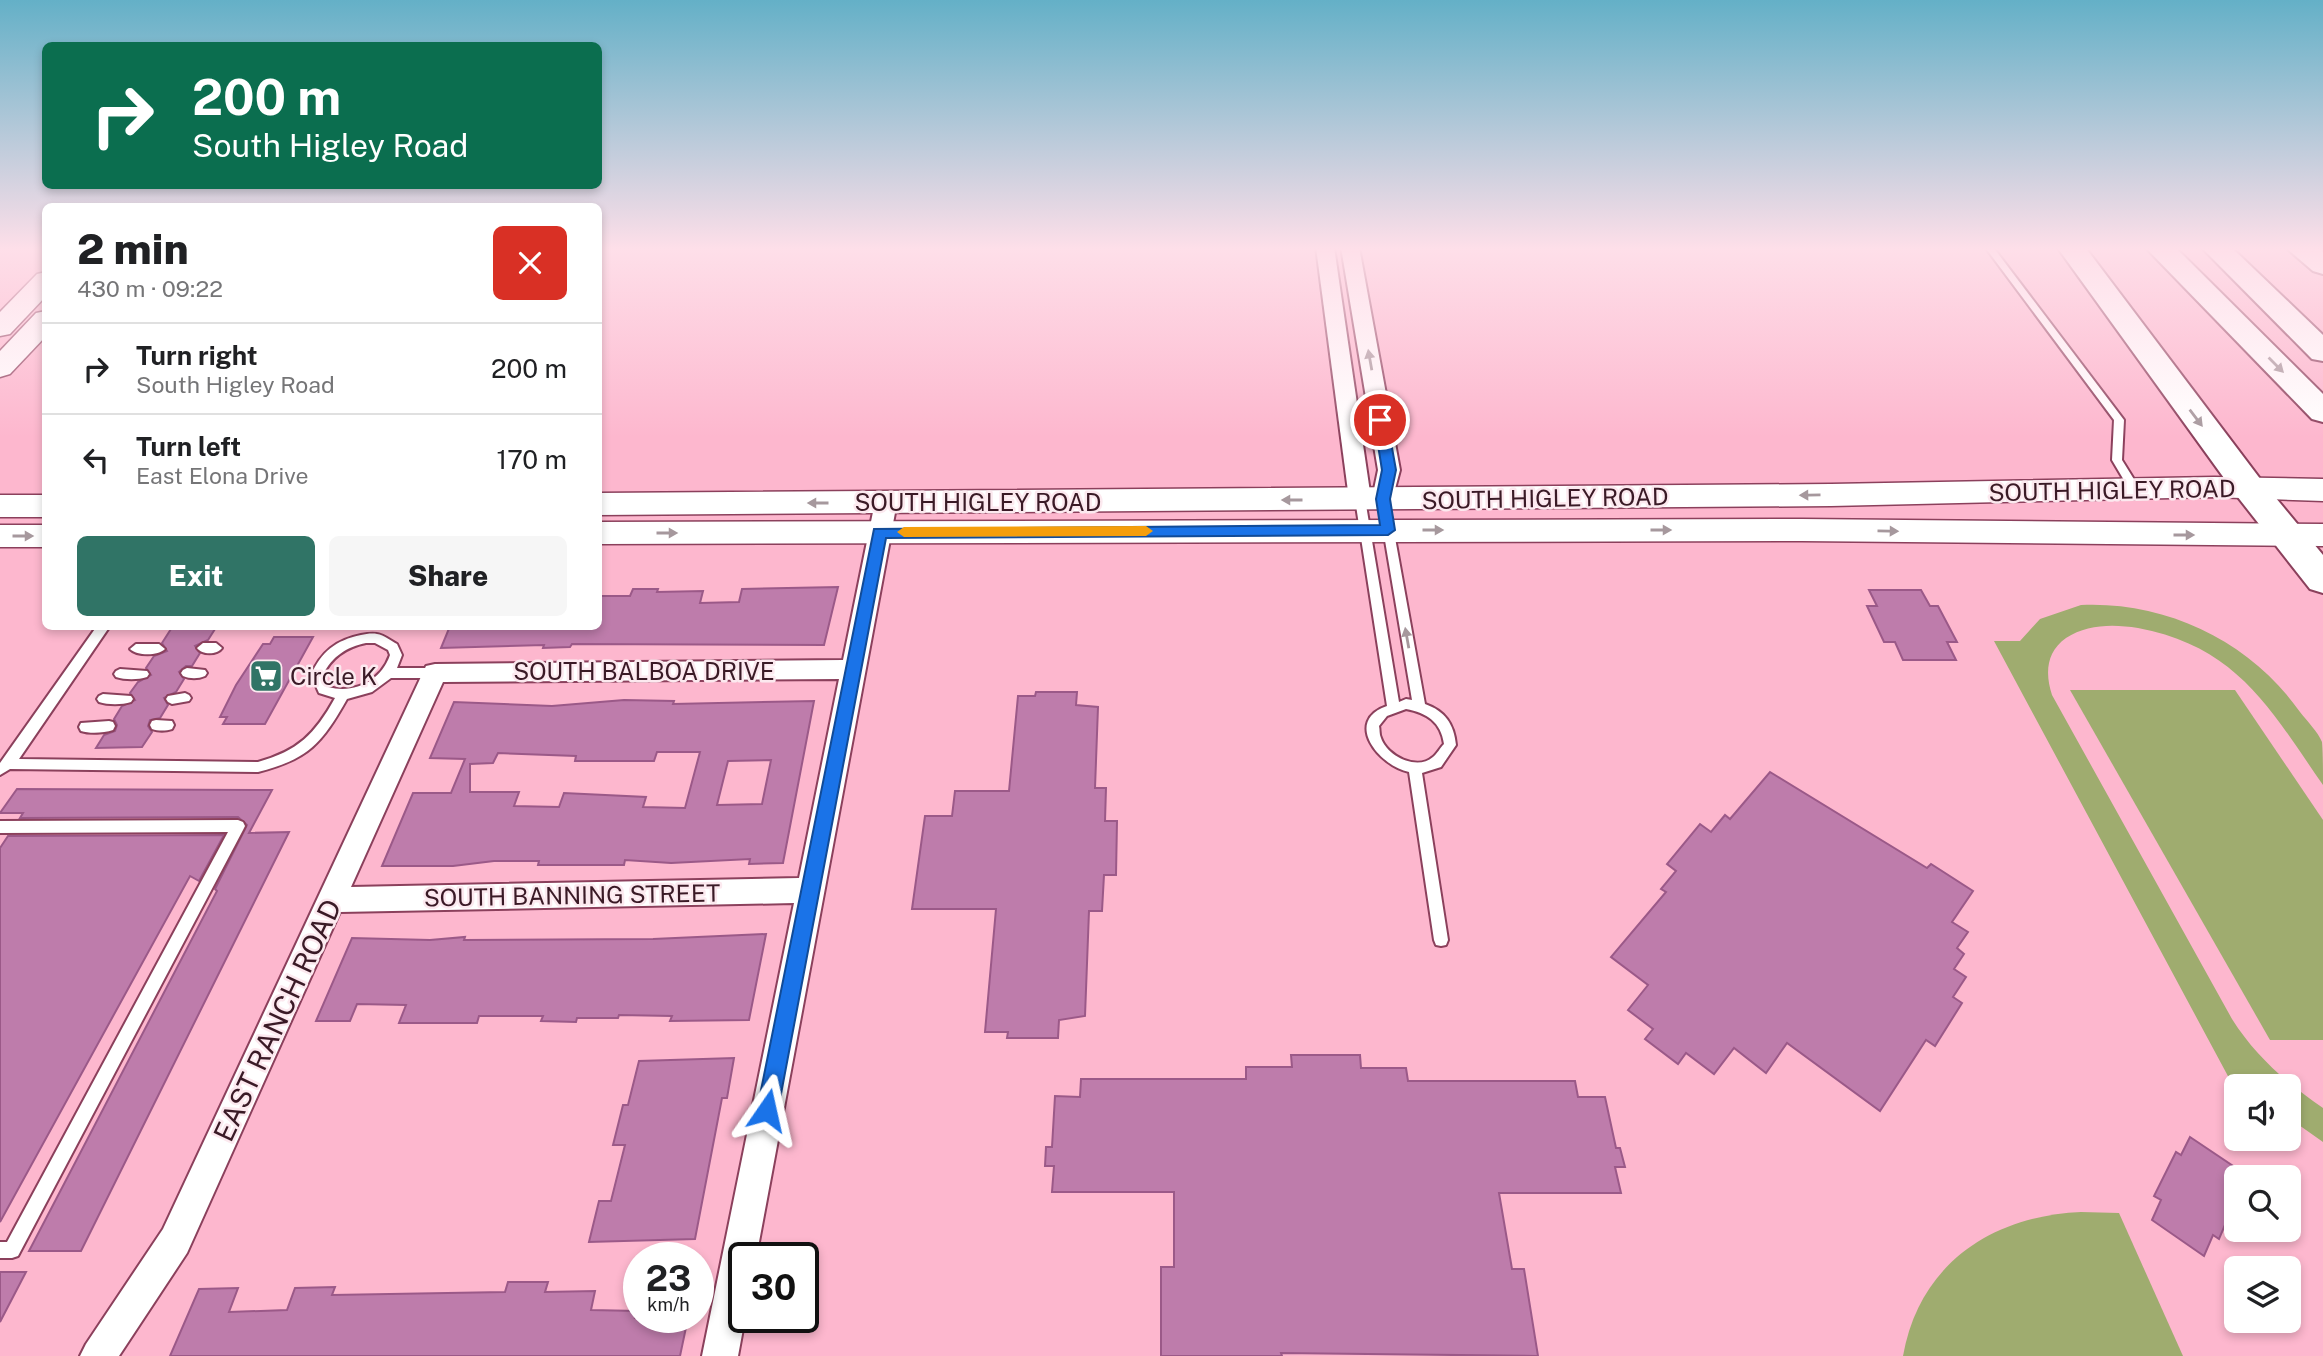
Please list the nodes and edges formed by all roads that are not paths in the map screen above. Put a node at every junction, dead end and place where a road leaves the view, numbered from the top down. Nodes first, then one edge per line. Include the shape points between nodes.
1 (17, 310) edge
2 (1337, 310) edge
3 (1361, 310) edge
4 (2037, 310) edge
5 (2118, 310) edge
6 (2222, 310) edge
7 (2280, 310) edge
8 (42, 323) edge
9 (0, 328) edge
10 (2323, 352) edge
11 (0, 368) edge
12 (2323, 412) edge
13 (2249, 488) junction
14 (2135, 489) junction
15 (2323, 490) edge
16 (602, 504) edge
17 (0, 506) edge
18 (42, 506) edge
19 (1374, 515) junction
20 (883, 517) junction
21 (602, 533) edge
22 (2286, 535) junction
23 (2323, 535) edge
24 (0, 536) edge
25 (42, 536) edge
26 (2323, 580) edge
27 (101, 630) edge
28 (136, 649) dead end
29 (159, 649) dead end
30 (853, 669) junction
31 (201, 673) dead end
32 (389, 673) junction
33 (435, 673) junction
34 (120, 674) dead end
35 (143, 674) dead end
36 (187, 674) dead end
37 (343, 695) junction
38 (103, 699) dead end
39 (127, 699) dead end
40 (1393, 706) junction
41 (1419, 706) junction
42 (109, 726) dead end
43 (86, 727) dead end
44 (4, 767) edge
45 (1415, 768) junction
46 (0, 827) edge
47 (809, 890) junction
48 (334, 900) junction
49 (1441, 940) dead end
50 (0, 1250) edge
51 (98, 1356) edge
52 (720, 1356) edge

1 - 9 main road
2 - 19 street
19 -> 3 street via 1389,470
4 - 14 lane via 2119,420 2117,460
5 -> 13 highway
6 -> 12 highway
7 - 10 highway
8 - 11 main road
13 - 14 main road, SOUTH HIGLEY ROAD
13 - 15 main road, SOUTH HIGLEY ROAD
13 - 22 highway
14 -> 19 main road, SOUTH HIGLEY ROAD
20 -> 16 main road, SOUTH HIGLEY ROAD
17 - 18 main road
19 - 20 main road, SOUTH HIGLEY ROAD
19 -> 22 main road, SOUTH HIGLEY ROAD
19 - 40 lane
41 -> 19 lane
21 -> 20 main road, SOUTH HIGLEY ROAD
20 - 30 street
22 - 23 main road, SOUTH HIGLEY ROAD
22 - 26 highway
24 -> 25 main road
27 - 44 lane
28 - 29 lane
30 - 33 street, SOUTH BALBOA DRIVE
30 - 47 street
31 - 36 lane
32 - 33 lane
32 - 37 lane via 369,688
32 - 37 lane via 396,655 387,641 350,642 327,657 317,675 323,690
33 - 48 street, EAST RANCH ROAD
34 - 35 lane
37 - 44 lane via 316,740 281,762 258,767
38 - 39 lane
40 - 41 lane
40 - 45 lane via 1372,726 1375,746 1391,761
41 - 45 lane via 1440,717 1447,726 1450,745 1438,761
42 - 43 lane
45 - 49 lane
46 - 50 lane via 238,826 12,1250
47 - 48 street, SOUTH BANNING STREET
47 - 52 street
48 - 51 street, EAST RANCH ROAD via 175,1241

